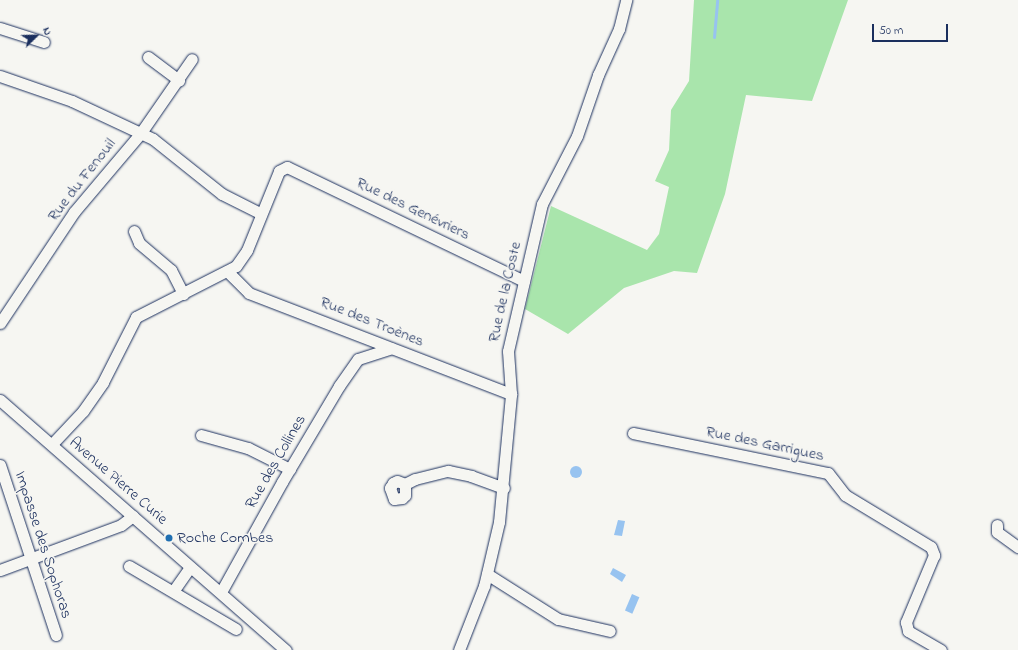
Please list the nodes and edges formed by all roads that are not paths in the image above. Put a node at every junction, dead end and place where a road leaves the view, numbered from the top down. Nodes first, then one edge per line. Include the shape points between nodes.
1 (626, 0) edge
2 (0, 28) edge
3 (44, 42) dead end
4 (148, 57) dead end
5 (192, 60) dead end
6 (0, 76) edge
7 (180, 80) junction
8 (140, 134) junction
9 (260, 213) junction
10 (134, 231) dead end
11 (227, 271) junction
12 (524, 281) junction
13 (183, 294) junction
14 (0, 323) edge
15 (368, 338) junction
16 (391, 348) junction
17 (366, 355) junction
18 (511, 394) junction
19 (0, 400) edge
20 (633, 433) dead end
21 (201, 435) dead end
22 (52, 444) junction
23 (0, 465) edge
24 (290, 469) junction
25 (405, 484) dead end
26 (504, 488) junction
27 (133, 516) junction
28 (997, 525) dead end
29 (1018, 547) edge
30 (30, 559) junction
31 (128, 566) dead end
32 (190, 567) junction
33 (0, 570) edge
34 (487, 574) junction
35 (174, 590) junction
36 (221, 592) junction
37 (236, 629) dead end
38 (610, 632) dead end
39 (56, 635) dead end
40 (286, 650) edge
41 (459, 650) edge
42 (941, 650) edge

1 - 12 street, Rue de la Coste via 619,29 598,75 577,136 542,204
2 - 3 street
4 - 7 street
5 - 7 street, Rue du Fenouil
6 - 8 street via 72,101
7 - 8 street, Rue du Fenouil
8 - 9 street via 153,139 222,194
8 - 14 street, Rue du Fenouil via 74,212
9 - 11 street via 247,250 236,266
9 - 12 street, Rue des Genévriers via 279,171 287,167
10 - 13 street via 139,243 171,270
11 - 13 street
11 - 15 street, Rue des Troènes via 249,293
12 - 18 street, Rue de la Coste via 508,351
13 - 22 street via 136,317 103,382 83,411
15 - 16 street, Rue des Troènes
15 - 17 street via 370,346
16 - 17 street, Rue des Collines
16 - 18 street, Rue des Troènes
17 - 24 street, Rue des Collines via 358,359 335,391
18 - 26 street, Rue de la Coste
19 - 22 street, Avenue Pierre Curie
20 - 42 street, Rue des Garrigues via 828,473 845,494 931,548 934,555 906,622 908,630
21 - 24 street via 248,448
22 - 27 street, Avenue Pierre Curie
23 - 30 street, Impasse des Sophoras
24 - 36 street, Rue des Collines
25 - 26 street via 414,479 448,471
26 - 34 street, Rue de la Coste
27 - 30 street via 122,525
27 - 32 street, Avenue Pierre Curie
28 - 29 street via 997,532
30 - 33 street
30 - 39 street, Impasse des Sophoras
31 - 35 street
32 - 35 street
32 - 36 street, Avenue Pierre Curie
34 - 38 street via 558,619
34 - 41 street, Rue de la Coste
35 - 37 street
36 - 40 street, Avenue Pierre Curie

